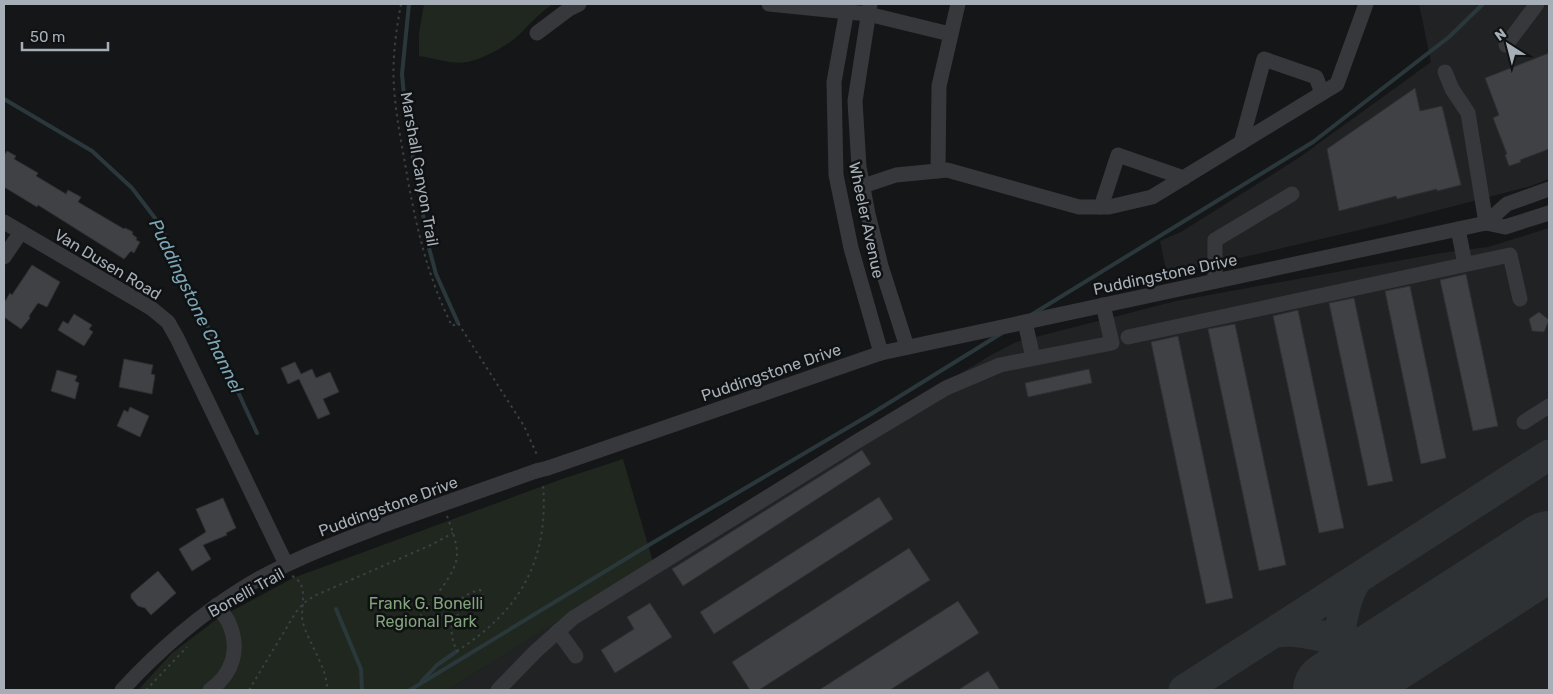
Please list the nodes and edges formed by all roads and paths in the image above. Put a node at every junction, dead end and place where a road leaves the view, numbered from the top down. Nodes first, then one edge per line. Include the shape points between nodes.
1 (401, 4) edge
2 (579, 4) edge
3 (770, 4) edge
4 (958, 4) edge
5 (1366, 4) edge
6 (1537, 4) edge
7 (847, 7) edge
8 (869, 9) edge
9 (537, 33) dead end
10 (950, 34) junction
11 (1506, 45) dead end
12 (1445, 72) dead end
13 (1322, 93) junction
14 (1240, 143) junction
15 (938, 171) junction
16 (1184, 178) junction
17 (863, 186) junction
18 (1549, 189) edge
19 (1292, 194) dead end
20 (1101, 207) junction
21 (1549, 213) edge
22 (4, 222) edge
23 (1486, 223) junction
24 (1458, 229) junction
25 (21, 232) junction
26 (4, 257) edge
27 (1465, 264) junction
28 (1215, 281) junction
29 (1520, 300) dead end
30 (1103, 305) junction
31 (1025, 322) junction
32 (458, 323) dead end
33 (1128, 337) dead end
34 (907, 347) junction
35 (881, 352) junction
36 (1033, 358) junction
37 (1549, 406) edge
38 (1524, 422) dead end
39 (442, 504) junction
40 (452, 533) junction
41 (286, 564) junction
42 (285, 580) dead end
43 (304, 603) junction
44 (217, 605) junction
45 (558, 630) junction
46 (192, 642) dead end
47 (457, 651) dead end
48 (576, 656) dead end
49 (122, 690) edge
50 (146, 690) edge
51 (210, 690) edge
52 (249, 690) edge
53 (327, 690) edge
54 (498, 690) edge

1 - 32 path, Marshall Canyon Trail via 394,86 404,158 417,230 431,280 452,326
2 - 9 street
3 - 7 street
4 - 10 street
5 - 13 street via 1338,84
6 - 11 street
7 - 8 street
7 - 35 street, Wheeler Avenue via 834,82 836,175 851,248
8 - 10 street
8 - 17 street, Wheeler Avenue via 855,101
10 - 15 street via 940,86
12 - 23 street via 1468,113
13 - 14 street
13 - 14 street via 1316,77 1264,59
14 - 16 street
15 - 17 street via 896,175
15 - 20 street via 947,170 1079,207
16 - 20 street via 1152,197
16 - 20 street via 1118,156
17 - 34 street, Wheeler Avenue via 882,266
18 - 23 street via 1507,204
19 - 28 street via 1215,240
21 - 23 street, Puddingstone Drive via 1504,227
22 - 25 street, Van Dusen Road
23 - 24 street, Puddingstone Drive
24 - 27 street
24 - 28 street, Puddingstone Drive
25 - 26 street
25 - 41 street, Van Dusen Road via 151,308 168,322
27 - 29 street via 1510,255
27 - 33 street
28 - 30 street, Puddingstone Drive
30 - 31 street, Puddingstone Drive
30 - 36 street via 1112,343
31 - 34 street, Puddingstone Drive
31 - 36 street
34 - 35 street, Puddingstone Drive
35 - 39 street, Puddingstone Drive
36 - 45 street via 1000,365 946,388 674,554
37 - 38 street
39 - 40 path
39 - 41 street, Puddingstone Drive
40 - 43 path
40 - 47 path via 457,556 453,571 421,615 431,622 470,593 483,592 482,597 462,610 453,621 451,636
41 - 44 street, Puddingstone Drive
42 - 43 path, Bonelli Trail via 292,576 299,581
43 - 52 path
43 - 53 path, Bonelli Trail via 302,621
44 - 49 street, Puddingstone Drive via 145,664
44 - 51 street via 228,622 234,645 233,661 226,676
45 - 48 street
45 - 54 street
46 - 50 path

